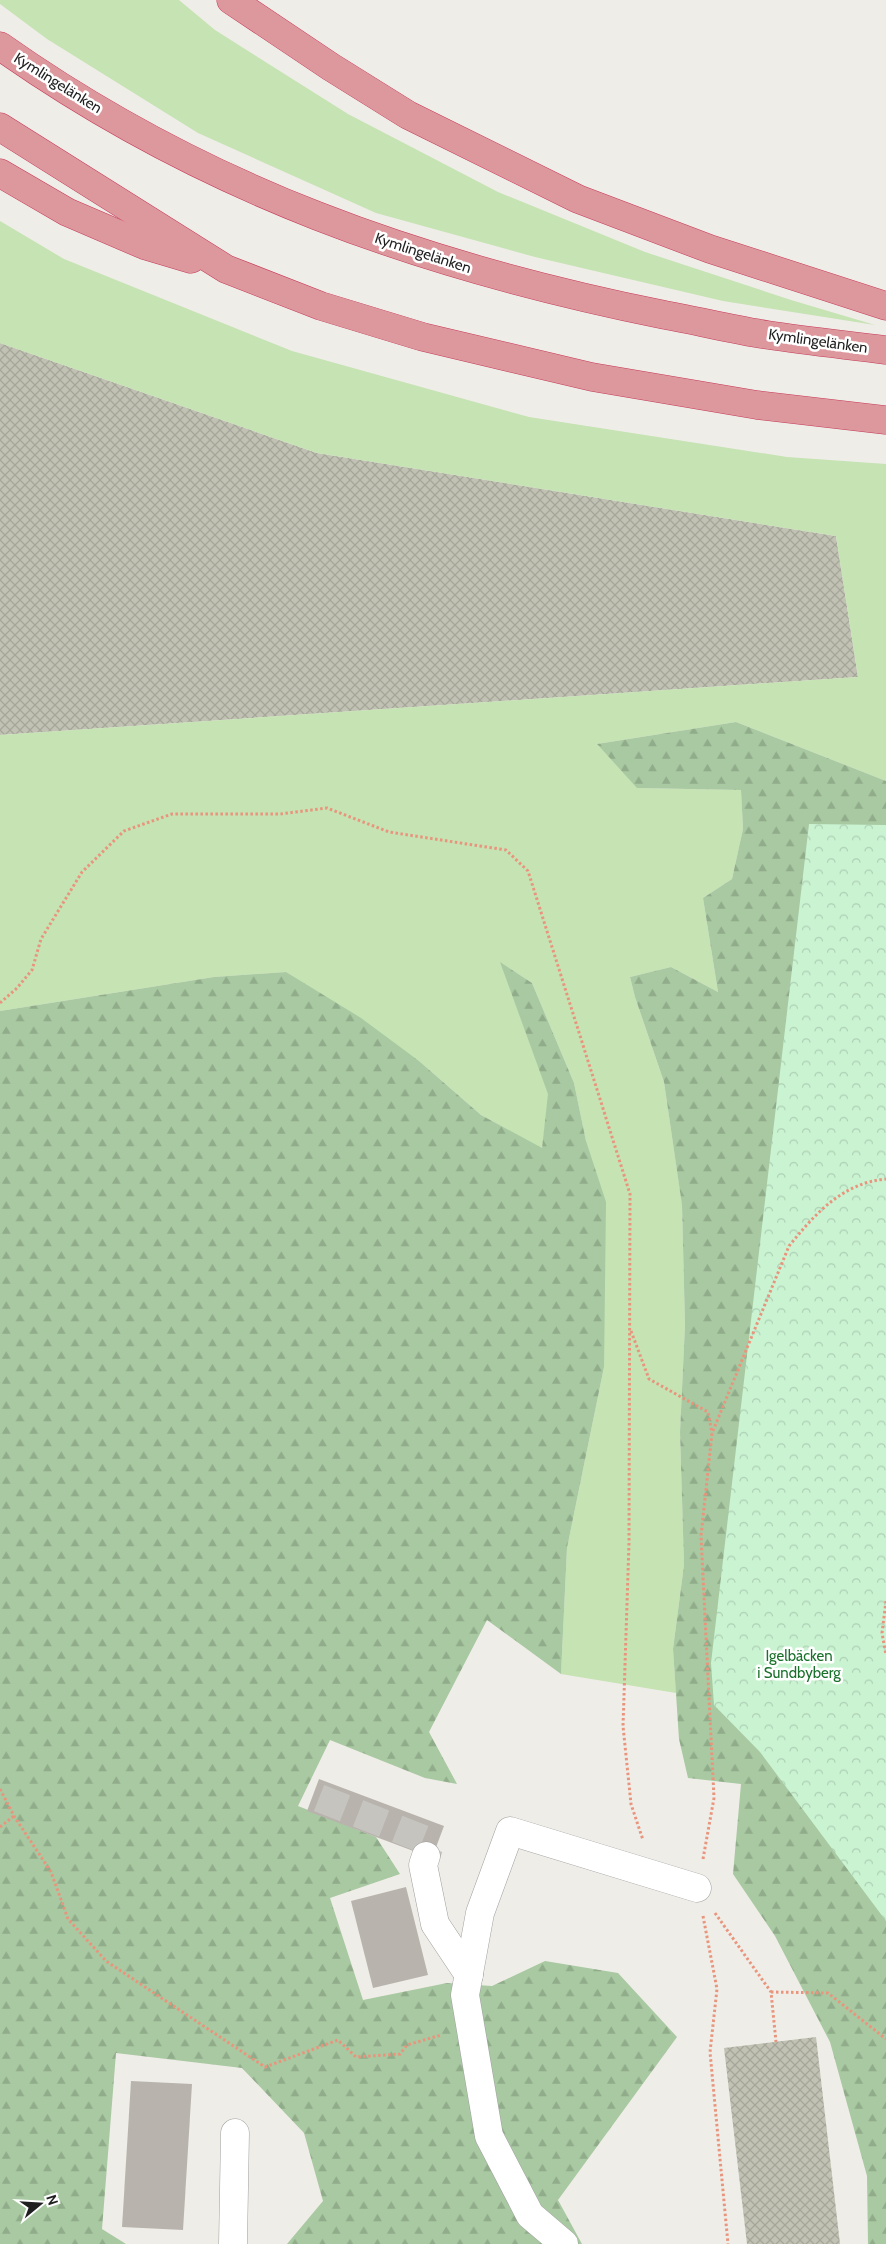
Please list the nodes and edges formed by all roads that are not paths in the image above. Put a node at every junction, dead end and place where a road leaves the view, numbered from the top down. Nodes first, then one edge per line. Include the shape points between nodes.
1 (231, 0) edge
2 (0, 46) edge
3 (0, 127) edge
4 (0, 173) edge
5 (226, 270) junction
6 (886, 306) edge
7 (886, 350) edge
8 (886, 420) edge
9 (426, 1856) tunnel mouth
10 (697, 1888) road end
11 (468, 1975) junction
12 (235, 2132) dead end
13 (233, 2244) edge
14 (564, 2244) edge

1 - 6 highway via 408,115 578,199 710,249
2 - 7 highway, Kymlingelänken via 160,145 249,189 427,256 600,302 766,335
3 - 5 highway
4 - 5 highway via 67,212 136,242
5 - 8 highway via 321,306 424,337 582,374 757,405
9 - 11 lane via 423,1865 434,1924
10 - 11 lane via 510,1831 480,1913
11 - 14 lane via 465,1995 490,2136 530,2215
12 - 13 lane

